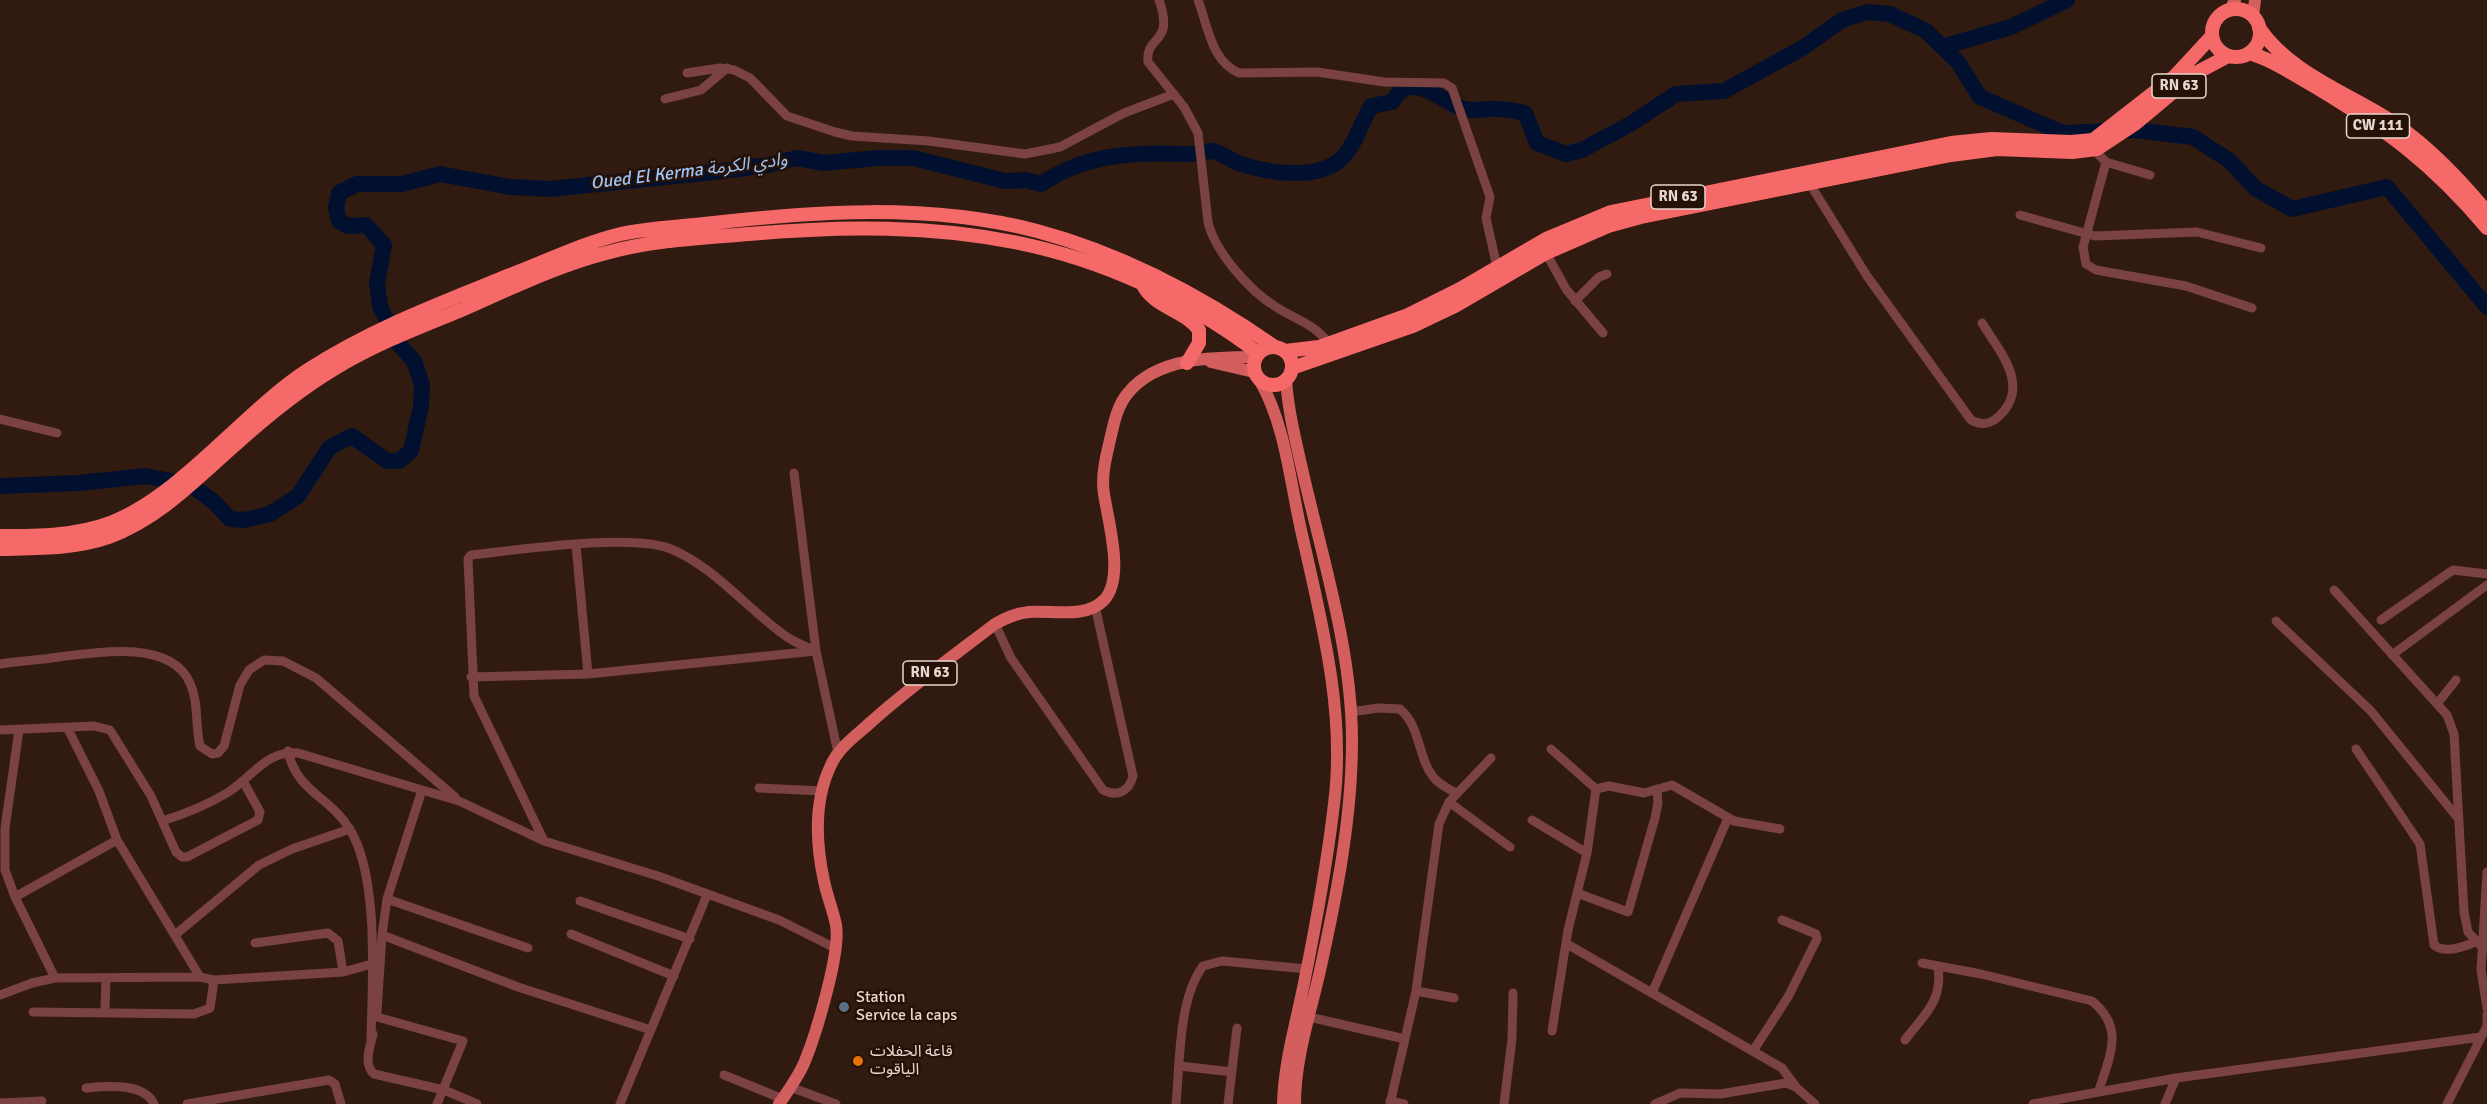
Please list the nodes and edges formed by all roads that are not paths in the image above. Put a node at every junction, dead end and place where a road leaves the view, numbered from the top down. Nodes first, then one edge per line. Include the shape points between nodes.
1 (1159, 0) edge
2 (1198, 0) edge
3 (2254, 0) edge
4 (2232, 5) edge
5 (2256, 22) junction
6 (2211, 37) junction
7 (2248, 53) junction
8 (2228, 56) junction
9 (727, 68) junction
10 (687, 73) dead end
11 (1174, 94) junction
12 (665, 99) dead end
13 (2131, 119) junction
14 (2098, 145) junction
15 (2106, 162) junction
16 (2150, 175) dead end
17 (1810, 184) junction
18 (2487, 212) edge
19 (2020, 215) dead end
20 (2487, 228) edge
21 (2087, 234) junction
22 (2261, 248) dead end
23 (1546, 253) junction
24 (1497, 267) junction
25 (1607, 274) dead end
26 (1141, 281) junction
27 (1575, 301) junction
28 (2252, 308) dead end
29 (1982, 323) dead end
30 (406, 325) junction
31 (1603, 333) dead end
32 (1329, 344) junction
33 (1280, 349) junction
34 (1257, 355) junction
35 (1193, 361) junction
36 (1289, 374) junction
37 (1257, 376) junction
38 (0, 419) edge
39 (57, 433) dead end
40 (794, 473) dead end
41 (160, 503) junction
42 (0, 536) edge
43 (576, 545) junction
44 (0, 549) edge
45 (2487, 574) edge
46 (2487, 585) edge
47 (2334, 590) dead end
48 (1095, 606) junction
49 (2381, 620) dead end
50 (2276, 621) dead end
51 (995, 624) junction
52 (816, 651) junction
53 (2392, 655) junction
54 (0, 663) edge
55 (588, 674) junction
56 (471, 677) junction
57 (2456, 680) dead end
58 (2438, 704) junction
59 (1335, 706) junction
60 (1351, 708) junction
61 (68, 727) junction
62 (0, 730) edge
63 (20, 730) junction
64 (1551, 749) dead end
65 (2356, 749) dead end
66 (288, 751) junction
67 (838, 753) junction
68 (1491, 758) dead end
69 (243, 781) junction
70 (759, 788) dead end
71 (1596, 789) junction
72 (1657, 789) junction
73 (422, 790) junction
74 (822, 791) junction
75 (1456, 794) junction
76 (459, 801) junction
77 (1449, 802) junction
78 (1728, 818) junction
79 (2457, 818) junction
80 (1532, 820) dead end
81 (162, 821) junction
82 (350, 829) junction
83 (1780, 829) dead end
84 (117, 840) junction
85 (544, 841) junction
86 (1510, 847) dead end
87 (1587, 853) junction
88 (2487, 872) edge
89 (1577, 892) junction
90 (707, 895) junction
91 (15, 897) junction
92 (387, 899) junction
93 (580, 901) dead end
94 (1782, 920) dead end
95 (381, 934) junction
96 (571, 934) dead end
97 (175, 935) junction
98 (690, 939) junction
99 (255, 943) dead end
100 (1567, 944) junction
101 (2481, 945) edge
102 (528, 948) dead end
103 (835, 948) junction
104 (1922, 963) dead end
105 (372, 964) junction
106 (1938, 968) junction
107 (1307, 969) junction
108 (343, 972) junction
109 (674, 976) junction
110 (200, 977) junction
111 (55, 978) junction
112 (106, 978) junction
113 (214, 980) junction
114 (1416, 991) junction
115 (1514, 993) dead end
116 (1652, 993) junction
117 (0, 995) edge
118 (1454, 999) dead end
119 (2487, 1008) edge
120 (105, 1011) junction
121 (33, 1012) dead end
122 (2487, 1014) edge
123 (377, 1017) junction
124 (1309, 1017) junction
125 (1237, 1028) dead end
126 (651, 1030) junction
127 (1552, 1032) dead end
128 (2481, 1037) junction
129 (1405, 1039) junction
130 (371, 1040) junction
131 (1905, 1040) dead end
132 (1753, 1051) junction
133 (1180, 1066) junction
134 (1232, 1072) junction
135 (724, 1075) dead end
136 (2176, 1078) junction
137 (790, 1087) junction
138 (1796, 1087) junction
139 (86, 1088) dead end
140 (444, 1090) junction
141 (2099, 1090) junction
142 (42, 1101) dead end
143 (781, 1101) edge
144 (1390, 1102) edge
145 (0, 1103) edge
146 (2039, 1103) edge
147 (153, 1104) edge
148 (187, 1104) edge
149 (341, 1104) edge
150 (437, 1104) edge
151 (477, 1104) edge
152 (620, 1104) edge
153 (836, 1104) edge
154 (1176, 1104) edge
155 (1228, 1104) edge
156 (1283, 1104) edge
157 (1295, 1104) edge
158 (1404, 1104) edge
159 (1503, 1104) edge
160 (1655, 1104) edge
161 (1815, 1104) edge
162 (2165, 1104) edge
163 (2447, 1104) edge

1 - 11 street via 1166,25 1149,49 1147,59
2 - 24 street via 1219,57 1239,73 1300,71 1384,82 1444,83 1452,88 1490,197 1486,218
3 - 5 main road
4 - 5 highway
4 - 6 highway via 2216,20
5 - 7 highway via 2259,40
5 - 18 highway, CW 111 via 2292,62 2368,106 2419,142
6 - 8 highway via 2217,49
6 - 13 highway, RN 63
7 - 8 highway
7 - 20 highway, CW 111 via 2279,66 2396,138 2442,178
8 - 13 highway, RN 63 via 2190,77
9 - 10 street
9 - 11 street via 750,78 779,110 802,123 852,136 929,141 1010,154 1054,150 1124,113
9 - 12 street via 701,90
11 - 32 street via 1198,134 1209,229 1257,293 1315,327
13 - 14 highway, RN 63
14 - 15 street
14 - 17 highway, RN 63 via 1983,150
14 - 24 highway, RN 63 via 1991,139 1951,143 1657,201 1578,224
15 - 16 street
15 - 21 street
17 - 23 highway, RN 63 via 1641,217 1608,226
17 - 29 street via 1867,276 1971,420 1982,424 1993,421 2008,408 2014,391 2005,358
19 - 21 street
21 - 22 street via 2104,237 2197,232
21 - 28 street via 2083,259 2096,270 2178,284
23 - 27 street
23 - 36 highway via 1433,317
24 - 32 highway, RN 63 via 1408,315
25 - 27 street
26 - 30 highway via 1047,249 951,231 866,227 778,232 653,243 606,253
26 - 34 highway via 1198,311
26 - 35 highway via 1151,297 1199,330
27 - 31 street
30 - 33 highway via 584,245 624,233 772,218 924,213 999,223 1070,241 1121,260 1170,283
30 - 41 highway via 307,386
32 - 33 highway, RN 63 via 1309,350
33 - 34 highway
33 - 36 highway via 1290,359
34 - 35 main road
34 - 37 highway
35 - 37 main road
35 - 48 main road via 1143,379 1127,393 1116,416 1103,477 1114,561 1112,585 1104,600
36 - 37 highway via 1274,385
36 - 60 main road via 1291,417 1335,612
37 - 59 main road via 1279,431
38 - 39 street
40 - 52 street
41 - 42 highway via 92,528
41 - 44 highway via 136,525 106,538 53,547
43 - 52 street via 651,543 671,550 724,585 788,637
43 - 55 street
43 - 56 street via 469,556
45 - 49 street via 2453,570
46 - 53 street
47 - 53 street
48 - 51 main road, RN 63 via 1078,611 1027,612
48 - 51 street via 1133,776 1131,786 1122,793 1103,790 1011,658
50 - 79 street via 2371,711
51 - 67 main road, RN 63 via 896,700
52 - 55 street
52 - 67 street
53 - 58 street
54 - 76 street via 106,651 169,660 190,681 200,746 212,754 224,746 240,685 249,670 264,660 284,661 316,678
55 - 56 street
56 - 85 street via 480,710
57 - 58 street
58 - 79 street via 2454,734
59 - 60 main road
59 - 107 main road via 1335,802
60 - 75 street via 1400,709 1412,722 1430,771
60 - 124 main road via 1351,771 1342,849
61 - 63 street
61 - 81 street via 110,730
61 - 84 street
62 - 63 street
63 - 91 street via 3,843 5,870
64 - 71 street
65 - 101 street via 2420,843 2434,945
66 - 69 street via 268,759
66 - 73 street
66 - 82 street via 300,780
67 - 74 main road, RN 63
68 - 75 street
69 - 81 street via 200,807
69 - 81 street via 260,812 258,820 190,855 178,854
70 - 74 street
71 - 72 street via 1609,786 1644,793
71 - 87 street
72 - 78 street via 1672,785
72 - 89 street via 1657,811 1628,912
73 - 76 street
73 - 92 street
74 - 103 main road, RN 63 via 819,847 836,926
75 - 77 street
76 - 85 street
77 - 86 street
77 - 114 street via 1440,824
78 - 83 street
78 - 116 street
79 - 101 street via 2464,912 2468,932
80 - 87 street
82 - 97 street via 259,865
82 - 105 street via 372,917
84 - 91 street
84 - 97 street
85 - 90 street
87 - 89 street
88 - 101 street
89 - 100 street
90 - 98 street
90 - 103 street via 779,920
91 - 111 street
92 - 95 street
92 - 102 street
93 - 98 street
94 - 132 street via 1816,934 1817,939 1804,968
95 - 123 street
95 - 126 street via 518,987
96 - 109 street
97 - 110 street
98 - 109 street
99 - 108 street via 328,933 338,941
100 - 116 street
100 - 127 street
101 - 119 street
103 - 137 main road, RN 63 via 816,1027 804,1063
104 - 106 street
105 - 108 street
105 - 130 street
106 - 131 street via 1937,997
106 - 141 street via 1981,974 2092,1001 2102,1009 2113,1033 2113,1046
107 - 133 street via 1222,961 1203,966 1192,984
107 - 156 main road via 1286,1059
108 - 113 street
109 - 126 street
110 - 112 street
110 - 113 street
111 - 112 street
111 - 117 street
112 - 120 street
113 - 120 street via 213,1000 207,1011
114 - 118 street
114 - 129 street
115 - 159 street
116 - 132 street
120 - 121 street
122 - 128 street via 2487,1026
123 - 130 street
123 - 140 street via 463,1041
124 - 129 street
124 - 157 main road via 1296,1072
125 - 134 street
126 - 152 street
128 - 136 street
128 - 163 street
129 - 144 street
130 - 140 street via 367,1063 374,1074
132 - 138 street via 1782,1068
133 - 134 street
133 - 154 street
134 - 155 street
135 - 143 street
136 - 141 street
136 - 162 street
137 - 143 main road, RN 63
137 - 153 street
138 - 160 street via 1786,1083 1720,1094 1680,1093
138 - 161 street
139 - 147 street via 137,1090
140 - 150 street
140 - 151 street
141 - 146 street
142 - 145 street
144 - 158 street
148 - 149 street via 329,1080 335,1084

